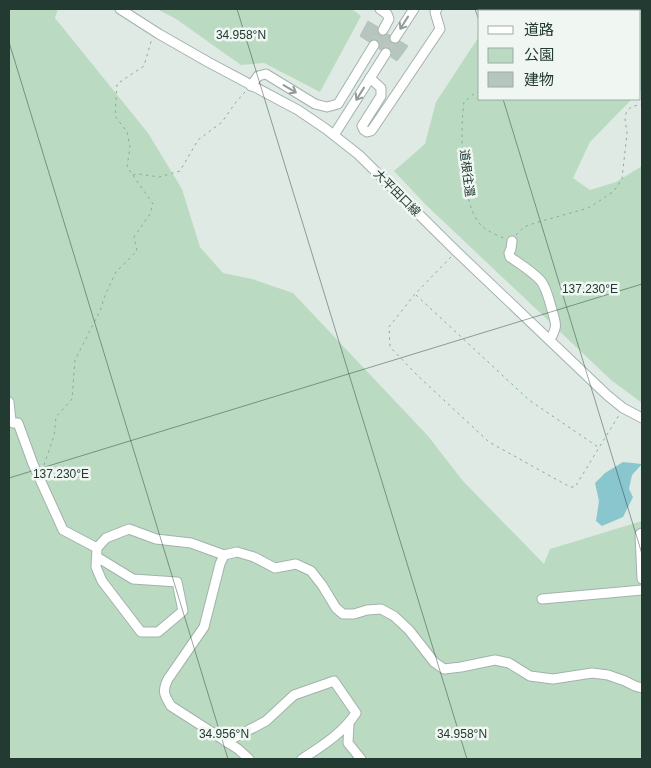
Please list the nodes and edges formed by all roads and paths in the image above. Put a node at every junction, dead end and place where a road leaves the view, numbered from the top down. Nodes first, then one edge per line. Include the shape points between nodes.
1 (120, 9) edge
2 (380, 9) edge
3 (414, 9) edge
4 (437, 9) edge
5 (154, 30) junction
6 (382, 30) tunnel mouth
7 (395, 38) tunnel mouth
8 (374, 45) tunnel mouth
9 (386, 53) tunnel mouth
10 (370, 78) junction
11 (251, 86) junction
12 (478, 92) edge
13 (642, 104) edge
14 (334, 135) junction
15 (132, 176) junction
16 (512, 242) junction
17 (456, 251) junction
18 (415, 294) junction
19 (550, 340) junction
20 (9, 402) edge
21 (623, 408) junction
22 (642, 418) edge
23 (598, 447) junction
24 (37, 473) junction
25 (642, 533) edge
26 (97, 552) junction
27 (224, 555) junction
28 (642, 579) edge
29 (642, 590) edge
30 (542, 599) dead end
31 (642, 688) edge
32 (349, 724) junction
33 (226, 742) junction
34 (248, 759) edge
35 (302, 759) edge
36 (361, 759) edge

1 - 5 street, 大平田口線
2 - 6 street via 389,19
3 -> 7 street
4 - 10 street via 440,29 374,128 367,132 362,126 381,96 381,88
5 - 11 street, 大平田口線
5 - 15 path via 144,66 117,84 115,116 128,132 127,168
11 -> 8 street via 258,76 266,74 315,104 327,107 338,104
9 - 10 street
10 -> 14 street
11 - 14 street, 大平田口線 via 298,110
11 - 15 path via 222,122 198,140 180,171 159,177
12 - 16 path, 道根往還 via 464,102 466,186 474,215 483,227
13 - 16 path via 631,107 626,113 622,179 614,191 588,208 524,227
14 - 17 street, 大平田口線
15 - 24 path via 153,204 150,214 134,237 137,251 116,272 75,360 72,400 56,418 45,464
16 - 19 street via 508,253 510,257 532,273 546,289 556,324
17 - 18 path
17 - 19 street, 大平田口線
18 - 23 path via 529,400
18 - 23 path via 389,327 390,347 489,442 570,487 575,487
19 - 21 street, 大平田口線
20 - 24 street via 11,420 18,423
21 - 22 street, 大平田口線
21 - 23 path
24 - 26 street via 63,530
25 - 28 street
26 - 26 street via 96,567 102,581 141,632 158,632 183,612 177,582 133,579
26 - 27 street via 106,538 128,529 156,539 191,543
27 - 31 street via 238,552 274,568 296,564 311,571 343,614 381,609 394,616 444,669 495,660 509,663 530,676 553,679 608,674
27 - 33 street via 204,627 164,688 171,706
29 - 30 street
32 - 33 street via 356,713 334,681 294,695 266,721
32 - 35 street
32 - 36 street via 348,743
33 - 34 street

